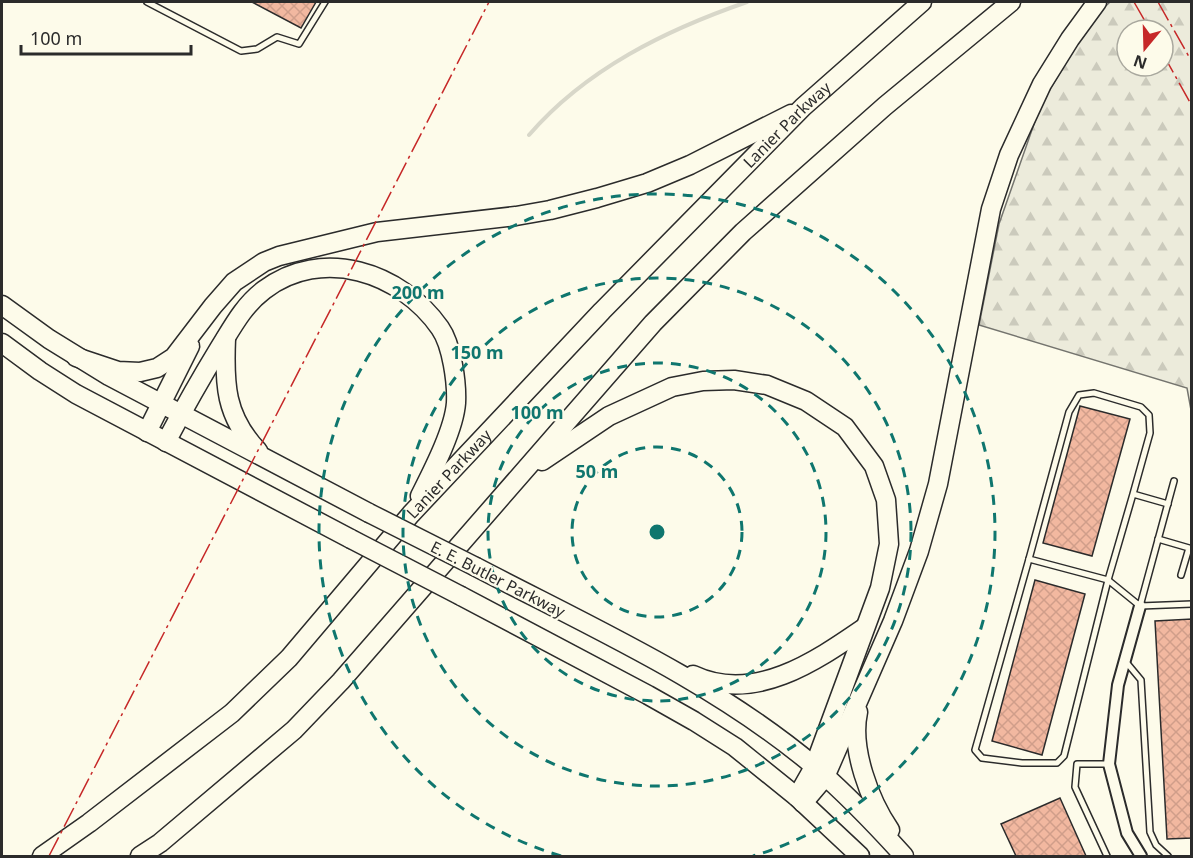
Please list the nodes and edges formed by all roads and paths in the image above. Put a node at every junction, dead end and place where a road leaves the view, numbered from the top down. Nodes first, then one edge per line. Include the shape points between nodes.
1 (147, 2) edge
2 (325, 2) edge
3 (922, 2) edge
4 (1011, 2) edge
5 (1097, 2) edge
6 (803, 108) junction
7 (2, 305) edge
8 (202, 320) junction
9 (226, 336) junction
10 (2, 343) edge
11 (76, 357) junction
12 (162, 404) junction
13 (181, 414) junction
14 (147, 432) junction
15 (166, 442) junction
16 (268, 461) junction
17 (521, 475) junction
18 (1174, 481) dead end
19 (1133, 494) junction
20 (1168, 504) junction
21 (411, 514) junction
22 (1158, 539) junction
23 (1029, 559) junction
24 (1181, 575) dead end
25 (1108, 580) junction
26 (1191, 604) edge
27 (1140, 606) junction
28 (864, 628) junction
29 (622, 644) junction
30 (1124, 661) junction
31 (862, 692) junction
32 (1064, 756) junction
33 (1077, 764) junction
34 (1109, 764) junction
35 (820, 772) junction
36 (800, 800) junction
37 (42, 856) edge
38 (140, 856) edge
39 (860, 856) edge
40 (906, 856) edge
41 (1107, 856) edge
42 (1141, 856) edge
43 (1168, 856) edge

1 - 2 lane via 241,51 257,49 277,37 299,44
3 - 6 highway, Lanier Parkway
4 - 17 highway via 885,106 743,232 653,322
5 - 31 highway via 1042,84 1009,155 991,209 938,484 919,551
6 - 8 highway via 690,165 617,192 550,210 377,232 279,256 234,282
6 - 21 highway, Lanier Parkway via 602,311
7 - 11 highway, E. E. Butler Parkway
8 - 11 highway via 174,357 157,368 118,371
8 - 12 highway
9 - 13 highway
9 - 16 highway via 225,374 232,414
9 - 21 highway via 243,310 264,289 280,279 310,270 349,269 376,275 401,288 425,311 441,329 447,345 456,404 434,467
10 - 14 highway, E. E. Butler Parkway via 76,394
11 - 12 highway, E. E. Butler Parkway
12 - 13 highway, E. E. Butler Parkway
12 - 14 highway
13 - 15 highway
13 - 16 highway, E. E. Butler Parkway
14 - 15 highway, E. E. Butler Parkway
15 - 36 highway, E. E. Butler Parkway, bridge via 694,721 735,747
16 - 29 highway, E. E. Butler Parkway, bridge
17 - 28 highway via 609,416 672,387 734,380 767,386 807,401 845,428 874,466 886,500 890,544 880,588
17 - 38 highway via 294,730
18 - 20 lane
19 - 20 lane
19 - 23 lane via 1150,434 1149,415 1142,407 1094,393 1079,395 1070,412
19 - 25 lane
20 - 22 lane
21 - 37 highway, Lanier Parkway via 294,653 232,713
22 - 24 lane via 1189,548
22 - 27 lane
23 - 25 lane
23 - 32 lane via 975,750 982,758 1022,763 1057,763
25 - 27 lane
25 - 32 lane
26 - 27 lane
27 - 30 street
28 - 29 highway via 808,665 760,683 704,681
28 - 35 highway
29 - 35 highway, E. E. Butler Parkway via 724,702
30 - 34 street
30 - 43 lane via 1141,680 1150,832
31 - 35 highway
31 - 40 highway via 857,719 861,765 880,816
32 - 33 lane
33 - 34 lane
33 - 41 lane via 1076,787
34 - 42 street via 1127,833
35 - 36 highway
35 - 40 highway, E. E. Butler Parkway
36 - 39 highway, E. E. Butler Parkway

